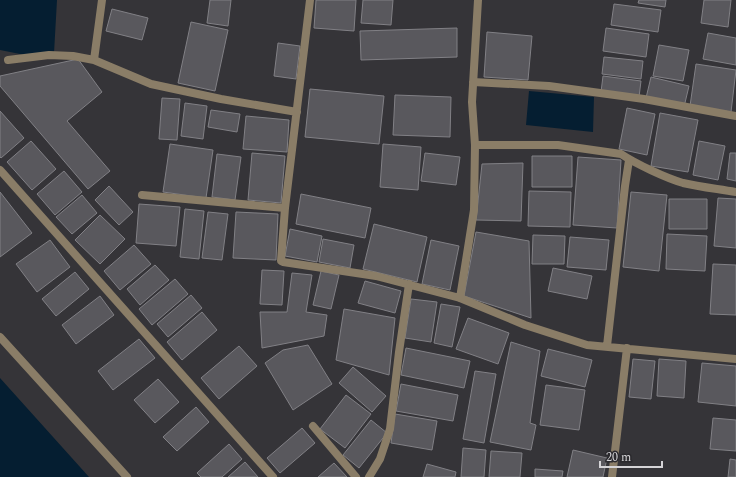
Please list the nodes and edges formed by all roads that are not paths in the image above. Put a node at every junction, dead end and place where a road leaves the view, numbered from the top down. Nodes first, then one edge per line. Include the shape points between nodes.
1 (102, 0) edge
2 (310, 0) edge
3 (478, 0) edge
4 (8, 60) dead end
5 (94, 60) junction
6 (473, 82) junction
7 (297, 112) junction
8 (736, 116) edge
9 (475, 146) junction
10 (629, 160) junction
11 (0, 170) edge
12 (736, 192) edge
13 (142, 195) dead end
14 (285, 208) junction
15 (409, 284) junction
16 (460, 298) junction
17 (0, 337) edge
18 (607, 346) junction
19 (627, 348) junction
20 (736, 359) edge
21 (313, 426) dead end
22 (127, 477) edge
23 (273, 477) edge
24 (356, 477) edge
25 (369, 477) edge
26 (612, 477) edge

1 - 5 street
2 - 7 street
3 - 6 street
4 - 5 street via 49,55
5 - 7 street via 151,84
6 - 8 street via 549,86
6 - 9 street
7 - 14 street
9 - 10 street via 558,145 621,154
9 - 16 street via 474,210
10 - 12 street via 682,183
10 - 18 street
11 - 23 street
13 - 14 street
14 - 15 street via 280,261 376,276
15 - 16 street
15 - 25 street via 390,429 380,459
16 - 18 street via 525,325 587,345
17 - 22 street
18 - 19 street
19 - 20 street
19 - 26 street
21 - 24 street

